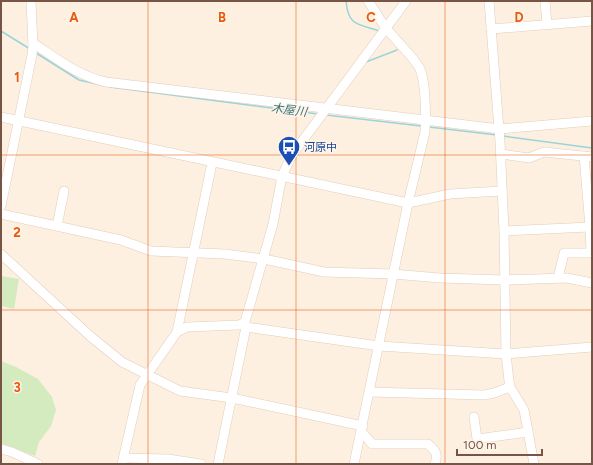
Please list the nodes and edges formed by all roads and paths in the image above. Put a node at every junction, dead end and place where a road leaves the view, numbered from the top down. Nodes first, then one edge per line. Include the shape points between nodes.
1 (30, 1) edge
2 (368, 1) edge
3 (406, 1) edge
4 (489, 1) edge
5 (545, 1) edge
6 (592, 21) edge
7 (547, 25) junction
8 (386, 29) junction
9 (491, 29) junction
10 (33, 48) junction
11 (327, 109) junction
12 (1, 117) edge
13 (18, 121) junction
14 (426, 121) junction
15 (592, 122) edge
16 (500, 129) junction
17 (501, 154) junction
18 (588, 157) edge
19 (212, 163) junction
20 (282, 176) junction
21 (64, 191) dead end
22 (502, 191) junction
23 (408, 203) junction
24 (1, 206) edge
25 (1, 214) edge
26 (56, 226) junction
27 (590, 227) junction
28 (504, 231) junction
29 (194, 253) junction
30 (1, 254) edge
31 (264, 259) junction
32 (393, 274) junction
33 (558, 278) junction
34 (504, 280) junction
35 (592, 283) edge
36 (244, 325) junction
37 (177, 332) junction
38 (379, 346) junction
39 (592, 348) edge
40 (506, 354) junction
41 (146, 374) junction
42 (510, 387) junction
43 (370, 392) junction
44 (232, 398) junction
45 (474, 418) dead end
46 (362, 429) junction
47 (528, 432) junction
48 (1, 449) edge
49 (123, 461) edge
50 (38, 464) edge
51 (201, 464) edge
52 (218, 464) edge
53 (354, 464) edge
54 (435, 464) edge
55 (534, 464) edge

1 - 10 street
2 - 8 street
3 - 8 street
4 - 9 street
5 - 7 street
6 - 7 street
7 - 9 street
8 - 11 street
8 - 14 street via 419,68
9 - 16 street
10 - 11 street via 92,79 106,82
10 - 13 street
11 - 14 street
11 - 20 street via 292,155
12 - 13 street
13 - 19 street
13 - 24 street
14 - 16 street
14 - 23 street
15 - 16 street
16 - 17 street
17 - 18 street via 529,158 544,152
17 - 22 street
18 - 27 street
19 - 20 street
19 - 29 street
20 - 23 street
20 - 31 street
21 - 26 street
22 - 23 street via 450,194
22 - 28 street
23 - 32 street
25 - 26 street
26 - 29 street via 121,240 151,252
27 - 28 street
27 - 33 street via 591,253 564,253
28 - 34 street
29 - 31 street
29 - 37 street
30 - 41 street via 90,336 122,362
31 - 32 street via 324,272
31 - 36 street
32 - 34 street
32 - 38 street
33 - 34 street
33 - 35 street
34 - 40 street
36 - 37 street via 187,327
36 - 38 street
36 - 44 street
37 - 41 street
38 - 40 street
38 - 43 street
39 - 40 street
40 - 42 street
41 - 44 street via 180,390
41 - 49 street via 140,385
42 - 43 street via 484,395
42 - 47 street via 524,410
43 - 46 street
44 - 46 street
44 - 52 street
45 - 47 street via 477,439
46 - 53 street
46 - 54 street via 372,444 428,444 435,450
47 - 55 street
48 - 50 street
49 - 51 street via 168,459

